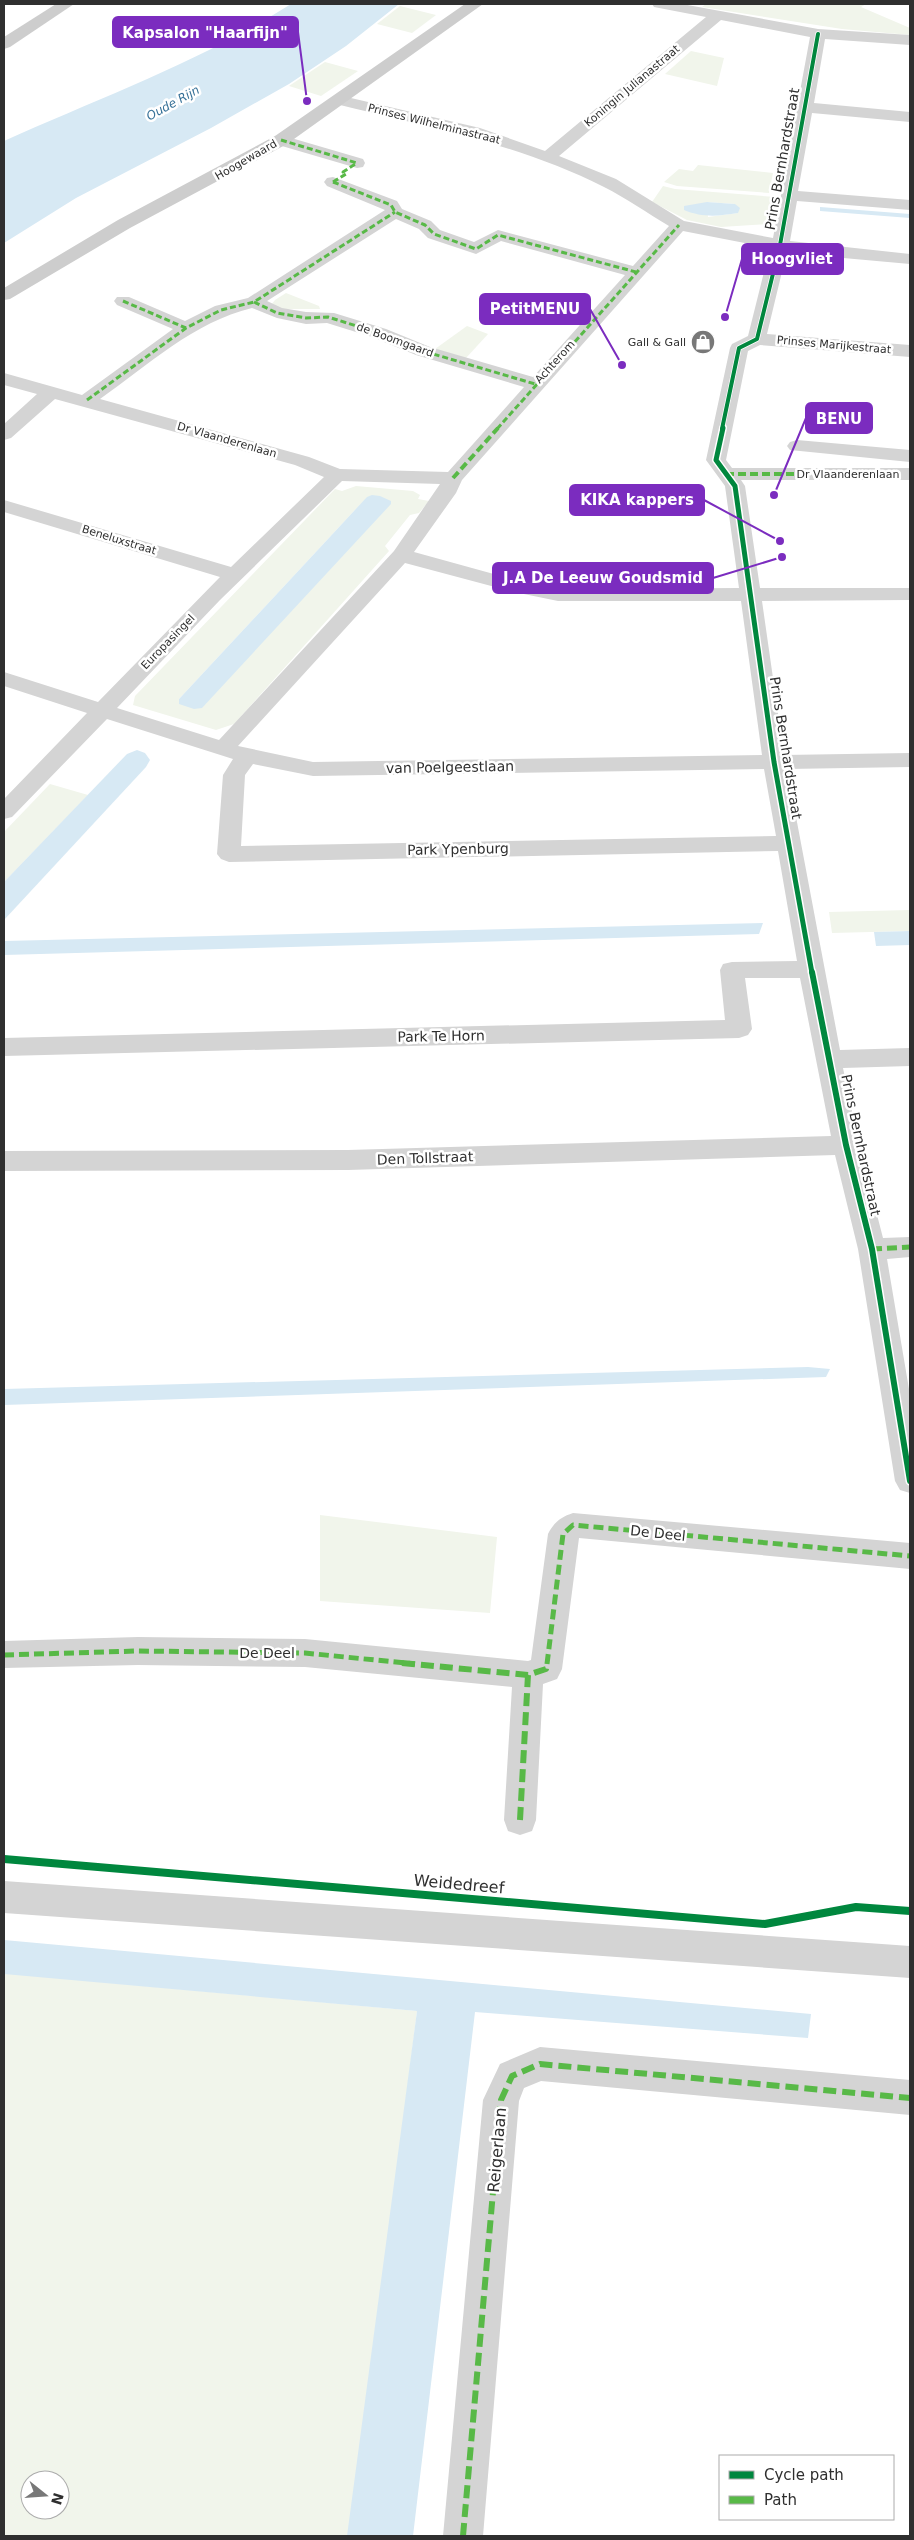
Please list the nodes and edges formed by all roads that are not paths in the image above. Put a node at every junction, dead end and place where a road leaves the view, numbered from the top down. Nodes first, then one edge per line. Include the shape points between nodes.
1 (66, 4) edge
2 (475, 4) edge
3 (659, 4) edge
4 (718, 15) junction
5 (818, 34) junction
6 (910, 40) edge
7 (4, 44) edge
8 (338, 100) junction
9 (804, 107) junction
10 (910, 117) edge
11 (281, 140) junction
12 (547, 157) junction
13 (357, 163) dead end
14 (333, 182) dead end
15 (788, 195) junction
16 (910, 205) edge
17 (395, 212) junction
18 (679, 224) junction
19 (780, 245) junction
20 (910, 259) edge
21 (636, 272) junction
22 (4, 295) edge
23 (123, 301) dead end
24 (254, 302) junction
25 (186, 328) junction
26 (758, 339) junction
27 (910, 351) edge
28 (4, 379) edge
29 (535, 384) junction
30 (52, 391) junction
31 (87, 400) junction
32 (4, 434) edge
33 (797, 446) dead end
34 (910, 456) edge
35 (726, 474) junction
36 (910, 474) edge
37 (337, 475) junction
38 (453, 478) junction
39 (4, 506) edge
40 (401, 555) junction
41 (234, 575) junction
42 (910, 594) edge
43 (749, 595) junction
44 (4, 679) edge
45 (102, 710) junction
46 (223, 749) junction
47 (247, 756) junction
48 (910, 760) edge
49 (774, 762) junction
50 (4, 812) edge
51 (789, 843) junction
52 (811, 969) junction
53 (4, 1047) edge
54 (910, 1058) edge
55 (830, 1060) junction
56 (846, 1145) junction
57 (4, 1160) edge
58 (910, 1247) edge
59 (872, 1248) junction
60 (905, 1420) edge
61 (910, 1481) edge
62 (910, 1556) edge
63 (4, 1655) edge
64 (528, 1675) junction
65 (520, 1820) dead end
66 (4, 1897) edge
67 (910, 1962) edge
68 (910, 2098) edge
69 (463, 2536) edge

1 - 7 street
2 - 8 street, Hoogewaard
3 - 4 street
4 - 5 street
4 - 12 street, Koningin Julianastraat
5 - 6 street
5 - 9 street, Prins Bernhardstraat
8 - 11 street, Hoogewaard
8 - 12 street, Prinses Wilhelminastraat via 474,132
9 - 10 street
9 - 15 street, Prins Bernhardstraat
11 - 13 street
11 - 22 street, Hoogewaard via 124,224
12 - 18 street, Prinses Wilhelminastraat via 610,183
14 - 17 street via 392,205
15 - 16 street
15 - 19 street, Prins Bernhardstraat
17 - 21 street via 425,224 434,234 476,249 498,235
17 - 24 street
18 - 19 street, Prinses Wilhelminastraat
18 - 21 street, Achterom
19 - 20 street, Prinses Wilhelminastraat
19 - 26 street, Prins Bernhardstraat
21 - 29 street, Achterom
23 - 25 street
24 - 25 street via 221,310
24 - 29 street, de Boomgaard via 277,313 306,318 328,317 423,351
25 - 31 street
26 - 27 street, Prinses Marijkestraat
26 - 35 street, Prins Bernhardstraat via 739,348 716,460
28 - 30 street, Dr Vlaanderenlaan
29 - 38 street, Achterom
30 - 31 street, Dr Vlaanderenlaan
30 - 32 street
31 - 37 street, Dr Vlaanderenlaan via 302,461
33 - 34 street, Dr Vlaanderenlaan
35 - 36 street, Dr Vlaanderenlaan
35 - 43 street, Prins Bernhardstraat via 735,486
37 - 38 street, Dr Vlaanderenlaan
37 - 41 street, Europasingel
38 - 40 street via 446,493
39 - 41 street, Beneluxstraat
40 - 43 street via 558,595
40 - 46 street
41 - 45 street, Europasingel
42 - 43 street
43 - 49 street, Prins Bernhardstraat
44 - 45 street, van Poelgeestlaan
45 - 46 street, van Poelgeestlaan
45 - 50 street, Europasingel
46 - 47 street, van Poelgeestlaan
47 - 49 street, van Poelgeestlaan via 313,769
47 - 51 street, Park Ypenburg via 234,775 229,854
48 - 49 street, van Poelgeestlaan
49 - 51 street, Prins Bernhardstraat
51 - 52 street, Prins Bernhardstraat
52 - 53 street, Park Te Horn via 732,970 739,1029
52 - 55 street, Prins Bernhardstraat
54 - 55 street
55 - 56 street, Prins Bernhardstraat
56 - 57 street, Den Tollstraat via 348,1160
56 - 59 street, Prins Bernhardstraat
58 - 59 street
59 - 60 street, Prins Bernhardstraat
60 - 61 street, Prins Bernhardstraat
62 - 64 street, De Deel via 572,1525 563,1534 546,1669
63 - 64 street, De Deel via 305,1653
64 - 65 street
66 - 67 street
68 - 69 street, Reigerlaan via 540,2064 512,2076 501,2100

